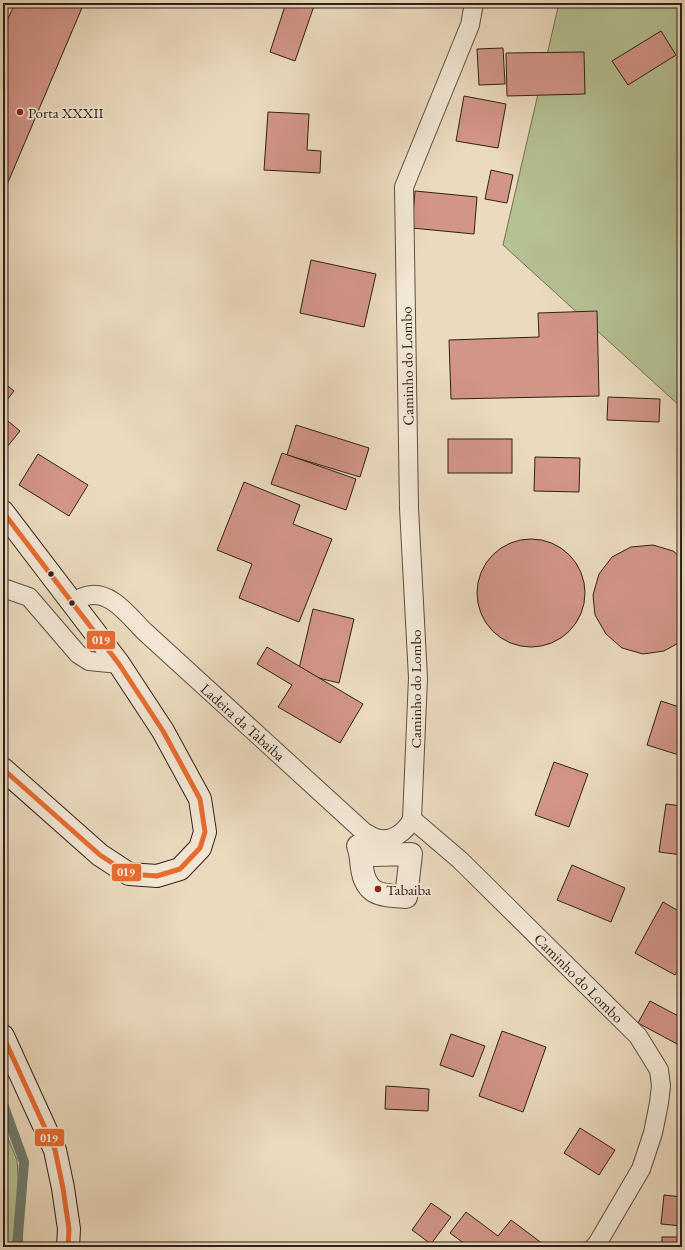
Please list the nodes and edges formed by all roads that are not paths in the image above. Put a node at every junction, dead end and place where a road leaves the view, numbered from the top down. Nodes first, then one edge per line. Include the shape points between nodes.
1 (474, 3) edge
2 (3, 512) edge
3 (3, 588) edge
4 (71, 603) junction
5 (120, 664) junction
6 (3, 769) edge
7 (412, 819) junction
8 (3, 1036) edge
9 (68, 1247) edge
10 (594, 1247) edge

1 - 7 lane, Caminho do Lombo via 470,25 404,187 409,508 418,678
2 - 4 street
3 - 5 lane via 29,597 78,654 89,661
4 - 5 street
4 - 7 lane, Ladeira da Tabaiba via 86,596 99,595 111,599 364,832 376,839 390,838 402,833
5 - 6 street via 163,731 200,799 205,832 200,848 180,869 157,876 130,874 100,855
7 - 10 lane, Caminho do Lombo via 460,860 638,1036 659,1070 659,1103 653,1133 641,1169
8 - 9 street via 55,1150 69,1230

